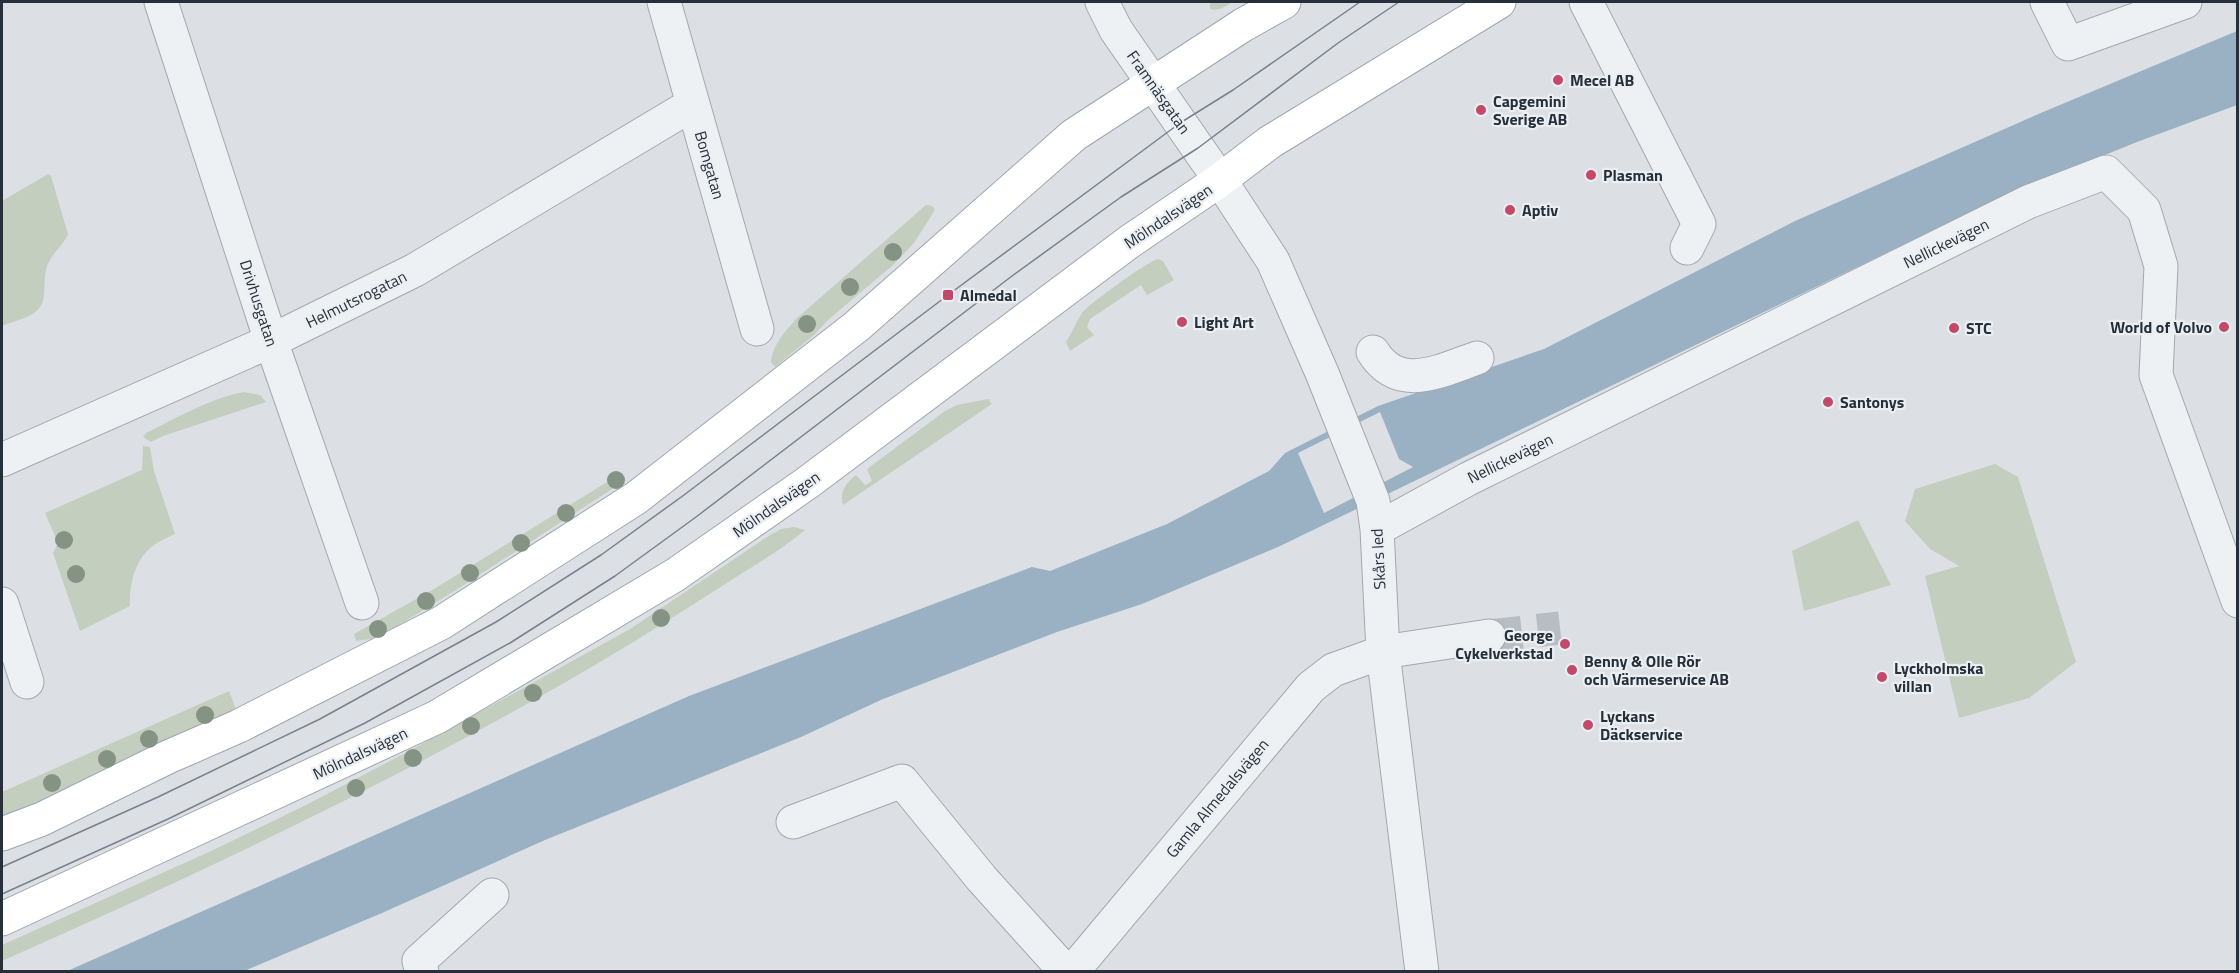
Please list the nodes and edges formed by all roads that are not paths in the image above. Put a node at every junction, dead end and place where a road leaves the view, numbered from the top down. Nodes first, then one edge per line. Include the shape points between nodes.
1 (161, 2) edge
2 (664, 2) edge
3 (1102, 2) edge
4 (1284, 2) edge
5 (1499, 2) edge
6 (1586, 2) edge
7 (2048, 2) edge
8 (2185, 2) edge
9 (1153, 84) junction
10 (693, 104) junction
11 (1220, 180) junction
12 (1687, 248) dead end
13 (756, 329) dead end
14 (271, 341) junction
15 (1373, 352) dead end
16 (1477, 358) dead end
17 (2, 460) edge
18 (1375, 515) junction
19 (2238, 601) edge
20 (362, 603) dead end
21 (2, 604) edge
22 (1489, 636) tunnel mouth
23 (1383, 652) junction
24 (27, 682) dead end
25 (793, 822) dead end
26 (2, 834) edge
27 (492, 895) dead end
28 (2, 919) edge
29 (422, 972) edge
30 (1066, 972) edge
31 (1072, 972) edge
32 (1422, 972) edge

1 - 14 street, Drivhusgatan
2 - 10 street, Bomgatan
3 - 9 street, Framnäsgatan
4 - 9 main road
5 - 11 main road, Mölndalsvägen via 1289,129
6 - 12 street via 1699,224
7 - 8 street via 2057,47
9 - 11 street, Framnäsgatan
9 - 26 main road via 1074,135 857,326 636,498 441,623 239,726
10 - 13 street, Bomgatan
10 - 14 street, Helmutsrogatan via 415,270
11 - 18 street, Skårs led via 1273,261 1322,373
11 - 28 main road, Mölndalsvägen via 1129,242 807,483 675,575 437,717
14 - 17 street, Helmutsrogatan
14 - 20 street, Drivhusgatan
15 - 16 street via 1380,363 1397,374 1413,376 1432,375
18 - 19 street, Nellickevägen via 1468,479 2017,208 2106,172 2144,210 2161,266 2156,375
18 - 23 street, Skårs led
21 - 24 street
22 - 23 street, Gamla Almedalsvägen
23 - 31 street, Gamla Almedalsvägen via 1334,670 1311,687
23 - 32 street, Skårs led
25 - 30 street via 902,781 982,879
27 - 29 street via 419,961

